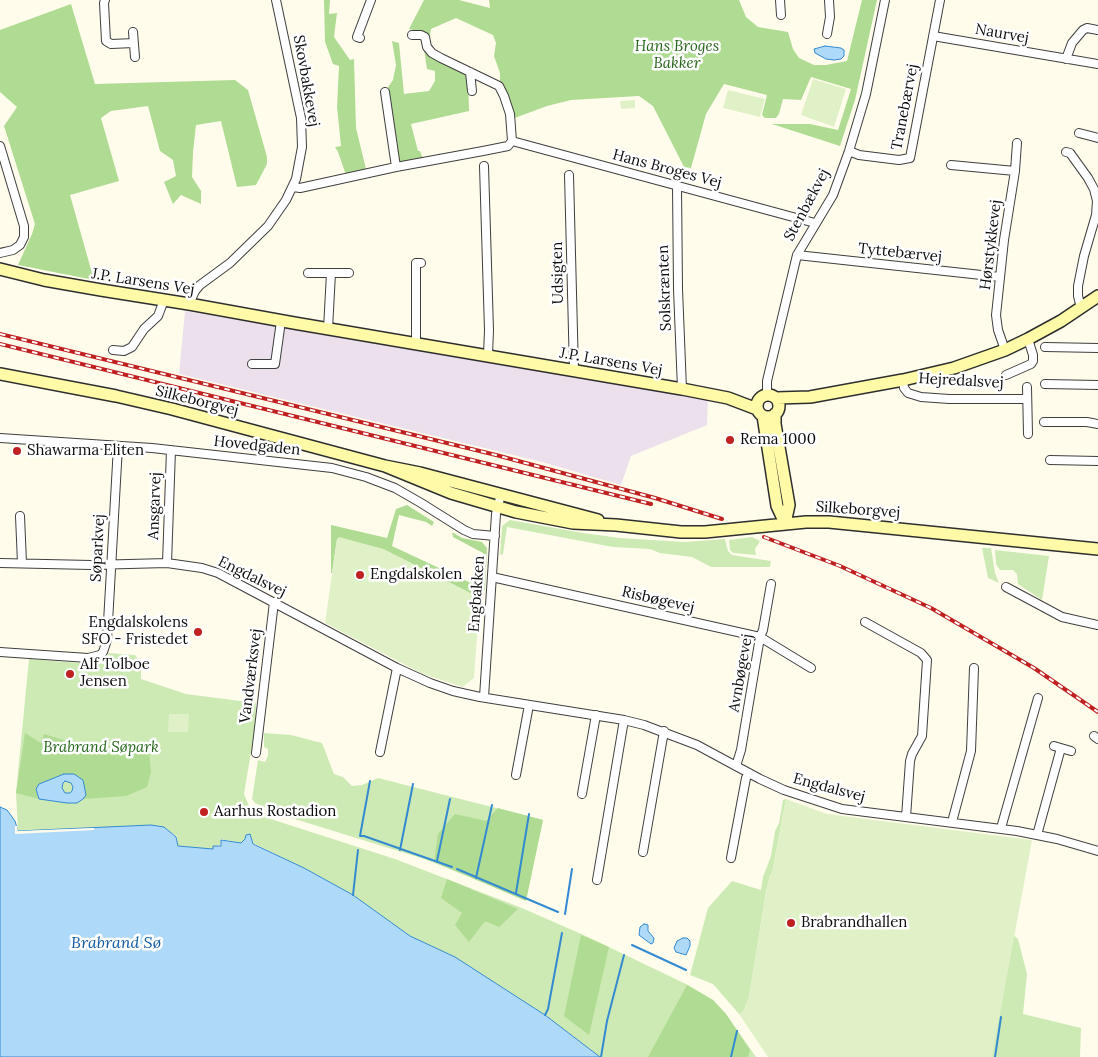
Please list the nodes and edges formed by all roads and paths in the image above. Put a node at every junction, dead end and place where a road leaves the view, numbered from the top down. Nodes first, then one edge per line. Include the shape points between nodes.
1 (105, 0) edge
2 (276, 0) edge
3 (371, 0) edge
4 (780, 0) edge
5 (829, 0) edge
6 (886, 0) edge
7 (940, 0) edge
8 (781, 15) dead end
9 (1098, 30) edge
10 (133, 32) dead end
11 (827, 34) dead end
12 (412, 35) dead end
13 (933, 36) junction
14 (360, 38) dead end
15 (134, 43) junction
16 (134, 56) dead end
17 (1066, 59) junction
18 (1098, 64) edge
19 (470, 72) junction
20 (472, 91) dead end
21 (385, 92) dead end
22 (1079, 133) dead end
23 (1098, 138) edge
24 (512, 142) junction
25 (1017, 143) dead end
26 (0, 146) edge
27 (850, 151) junction
28 (1066, 152) dead end
29 (951, 165) dead end
30 (484, 166) dead end
31 (396, 167) junction
32 (1015, 171) junction
33 (569, 175) dead end
34 (677, 186) junction
35 (293, 187) junction
36 (815, 223) junction
37 (1096, 224) edge
38 (0, 253) edge
39 (797, 255) junction
40 (421, 263) dead end
41 (0, 269) edge
42 (308, 273) dead end
43 (331, 273) junction
44 (350, 274) dead end
45 (1000, 277) junction
46 (1098, 296) edge
47 (164, 300) junction
48 (189, 304) junction
49 (1081, 308) junction
50 (281, 321) junction
51 (328, 329) junction
52 (1028, 339) junction
53 (416, 344) junction
54 (1045, 347) dead end
55 (1098, 348) edge
56 (113, 350) dead end
57 (1005, 350) junction
58 (488, 356) junction
59 (252, 364) dead end
60 (574, 371) junction
61 (0, 374) edge
62 (1006, 375) dead end
63 (903, 380) junction
64 (1045, 384) dead end
65 (1098, 384) edge
66 (1027, 387) dead end
67 (682, 389) junction
68 (1027, 399) junction
69 (768, 406) junction
70 (1044, 422) dead end
71 (1098, 424) edge
72 (1028, 434) dead end
73 (0, 438) edge
74 (118, 446) junction
75 (171, 450) junction
76 (1050, 460) dead end
77 (1098, 461) edge
78 (385, 466) junction
79 (501, 494) junction
80 (498, 506) junction
81 (20, 516) dead end
82 (785, 523) junction
83 (616, 525) junction
84 (494, 536) junction
85 (1098, 549) edge
86 (0, 563) edge
87 (22, 563) junction
88 (167, 563) junction
89 (110, 564) junction
90 (492, 577) junction
91 (771, 584) dead end
92 (1006, 587) dead end
93 (274, 602) junction
94 (865, 622) dead end
95 (1098, 626) edge
96 (760, 637) junction
97 (0, 652) edge
98 (397, 668) junction
99 (812, 668) dead end
100 (974, 668) dead end
101 (484, 697) junction
102 (1038, 698) dead end
103 (529, 705) junction
104 (596, 715) junction
105 (624, 720) junction
106 (664, 731) junction
107 (1071, 751) dead end
108 (380, 752) dead end
109 (256, 753) dead end
110 (736, 766) junction
111 (748, 773) junction
112 (516, 775) dead end
113 (582, 794) dead end
114 (906, 817) junction
115 (952, 822) junction
116 (1001, 828) junction
117 (1037, 835) junction
118 (1098, 851) edge
119 (643, 852) dead end
120 (731, 858) dead end
121 (597, 880) dead end

1 - 15 street via 106,41 111,44
2 - 35 street, Skovbakkevej via 301,118 302,147
3 - 14 street via 356,37
4 - 8 street
5 - 11 street
6 - 27 street, Stenbækvej
7 - 13 street, Tranebærvej
9 - 17 street via 1083,30 1072,43
10 - 15 street
12 - 19 street via 421,35 432,53
13 - 17 street, Naurvej
13 - 27 street, Tranebærvej via 910,158 899,160
15 - 16 street
17 - 18 street, Naurvej
19 - 20 street
19 - 24 street via 499,86 510,114
21 - 31 street
22 - 23 street
24 - 31 street via 500,148
24 - 34 street, Hans Broges Vej
25 - 32 street, Hørstykkevej
26 - 38 street via 24,226 24,237 13,250
27 - 36 street, Stenbækvej via 833,195
28 - 37 street via 1094,189
29 - 32 street
30 - 58 street
31 - 35 street
32 - 45 street, Hørstykkevej
33 - 60 street, Udsigten
34 - 36 street, Hans Broges Vej
34 - 67 street, Solskrænten
35 - 48 street, Skovbakkevej via 268,226 234,260 200,285
36 - 39 street, Stenbækvej
37 - 49 street via 1078,286
39 - 45 street, Tyttebærvej
39 - 69 street, Stenbækvej via 767,381
40 - 53 street via 416,263
41 - 47 main road, J.P. Larsens Vej
42 - 43 street
43 - 44 street
43 - 51 street
45 - 57 street, Hørstykkevej via 996,323
46 - 49 main road, Hejredalsvej
47 - 48 main road, J.P. Larsens Vej
47 - 56 street via 158,316 132,347 124,351
48 - 50 main road, J.P. Larsens Vej
49 - 52 main road, Hejredalsvej
50 - 51 main road, J.P. Larsens Vej
50 - 59 street via 275,364
51 - 53 main road, J.P. Larsens Vej
52 - 57 main road, Hejredalsvej
52 - 62 street, Hejredalsvej via 1033,355 1031,364
53 - 58 main road, J.P. Larsens Vej
54 - 55 street
57 - 63 main road, Hejredalsvej via 954,368
58 - 60 main road, J.P. Larsens Vej
60 - 67 main road, J.P. Larsens Vej
61 - 78 main road, Silkeborgvej via 172,409
63 - 68 street, Hejredalsvej via 908,393 921,397
63 - 69 main road, Hejredalsvej
64 - 65 street
66 - 68 street
67 - 69 main road, J.P. Larsens Vej
68 - 72 street
69 - 82 main road, Stenbækvej via 777,506
70 - 71 street
73 - 74 street, Hovedgaden
74 - 75 street, Hovedgaden
74 - 89 street, Søparkvej
75 - 84 street, Hovedgaden via 332,468 394,488 473,534
75 - 88 street, Ansgarvej
76 - 77 street
78 - 79 main road, Silkeborgvej
78 - 80 main road, Silkeborgvej via 451,493
79 - 80 street, Engbakken
79 - 83 main road, Silkeborgvej
80 - 83 main road, Silkeborgvej via 573,523
80 - 84 street, Engbakken
81 - 87 street
82 - 83 main road, Silkeborgvej via 705,532
82 - 85 main road, Silkeborgvej via 857,524
84 - 90 street, Engbakken
86 - 87 street, Engdalsvej
87 - 89 street, Engdalsvej
88 - 89 street, Engdalsvej
88 - 93 street, Engdalsvej via 218,573
89 - 97 street, Søparkvej via 107,640 100,655 88,658
90 - 96 street, Risbøgevej
90 - 101 street, Engbakken
91 - 96 street, Avnbøgevej
92 - 95 street via 1062,616
93 - 98 street, Engdalsvej
93 - 109 street, Vandværksvej
94 - 114 street via 921,653 927,660 922,736 910,761
96 - 99 street, Risbøgevej
96 - 110 street, Avnbøgevej
98 - 101 street, Engdalsvej via 453,691
98 - 108 street
100 - 115 street via 971,751
101 - 103 street, Engdalsvej
102 - 116 street
103 - 104 street, Engdalsvej
103 - 112 street
104 - 105 street, Engdalsvej
104 - 113 street
105 - 106 street, Engdalsvej
105 - 121 street
106 - 110 street, Engdalsvej
106 - 119 street
107 - 117 street via 1058,747
110 - 111 street, Engdalsvej
111 - 114 street, Engdalsvej via 827,805
111 - 120 street
114 - 115 street, Engdalsvej
115 - 116 street, Engdalsvej
116 - 117 street, Engdalsvej
117 - 118 street, Engdalsvej

